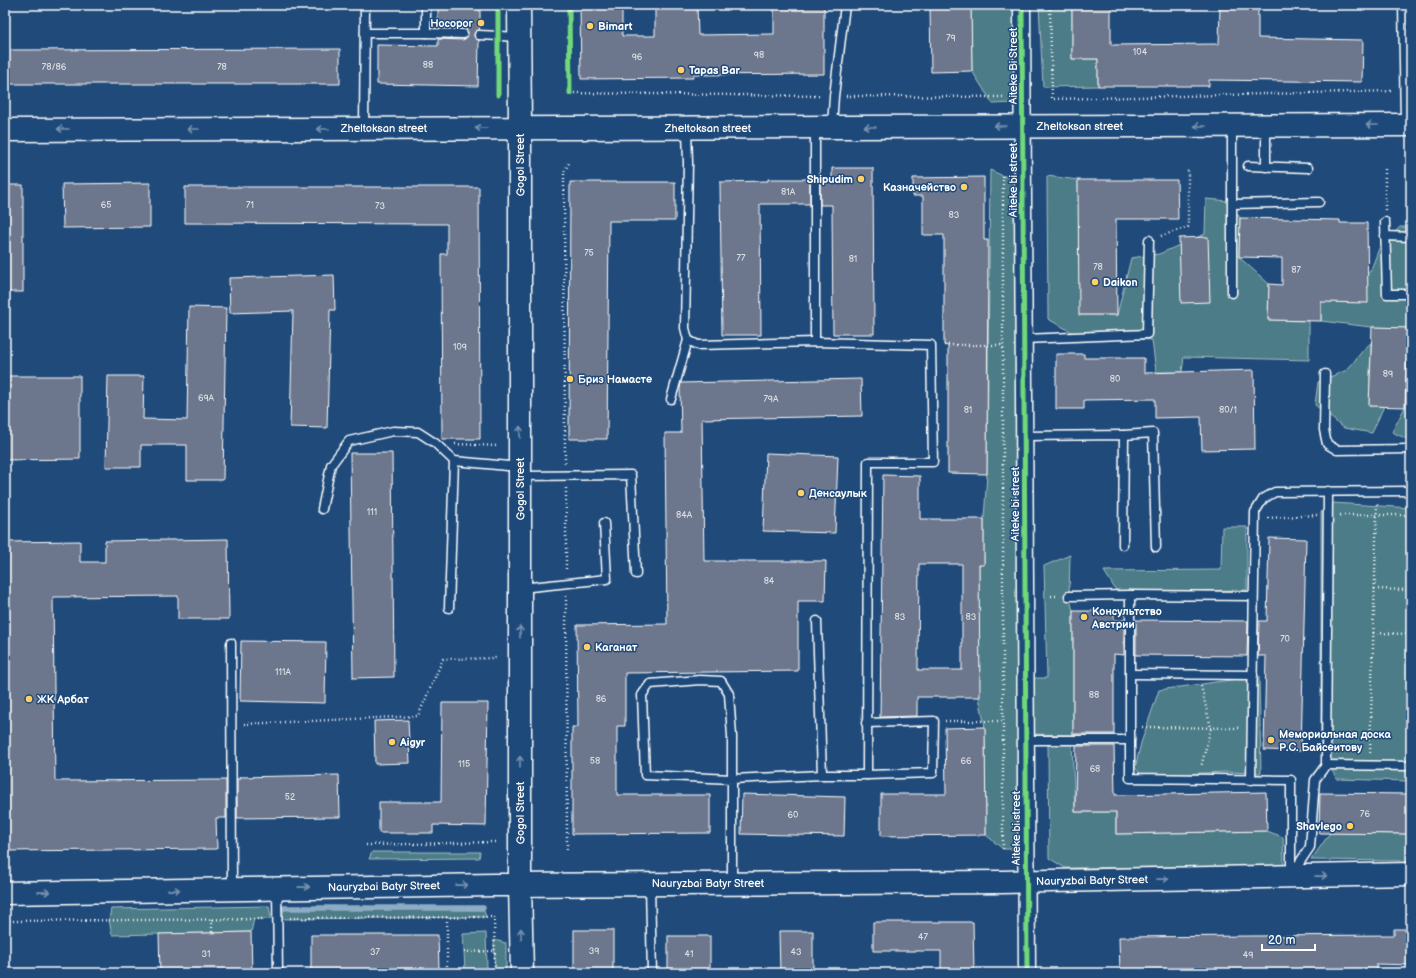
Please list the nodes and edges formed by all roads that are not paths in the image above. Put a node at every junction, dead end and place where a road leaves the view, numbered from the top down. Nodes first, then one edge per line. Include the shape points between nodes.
1 (365, 5) edge
2 (426, 5) edge
3 (519, 5) edge
4 (845, 5) edge
5 (1022, 5) edge
6 (1403, 5) edge
7 (365, 32) junction
8 (426, 33) junction
9 (463, 34) dead end
10 (479, 35) dead end
11 (519, 37) junction
12 (1408, 125) edge
13 (1023, 126) junction
14 (1232, 126) junction
15 (1266, 126) junction
16 (824, 127) junction
17 (364, 128) junction
18 (520, 128) junction
19 (686, 128) junction
20 (5, 130) edge
21 (1248, 166) dead end
22 (1266, 167) junction
23 (1308, 168) dead end
24 (1319, 202) dead end
25 (1232, 204) junction
26 (1385, 222) road end
27 (1385, 236) junction
28 (1411, 236) edge
29 (1149, 240) road end
30 (1232, 293) dead end
31 (1411, 294) edge
32 (1024, 339) junction
33 (688, 340) junction
34 (815, 342) junction
35 (1325, 374) dead end
36 (671, 399) dead end
37 (1124, 435) junction
38 (1025, 436) junction
39 (1411, 450) edge
40 (454, 461) junction
41 (520, 472) junction
42 (1411, 490) edge
43 (1328, 491) junction
44 (322, 509) dead end
45 (604, 523) dead end
46 (1123, 545) dead end
47 (1156, 547) dead end
48 (636, 574) dead end
49 (520, 588) junction
50 (1130, 595) junction
51 (1069, 596) dead end
52 (1254, 596) junction
53 (449, 608) dead end
54 (817, 621) dead end
55 (231, 643) dead end
56 (1130, 674) junction
57 (1253, 675) junction
58 (866, 723) junction
59 (1026, 740) junction
60 (1130, 740) junction
61 (1326, 765) junction
62 (1411, 766) edge
63 (822, 775) junction
64 (867, 775) junction
65 (732, 779) junction
66 (1251, 780) junction
67 (1411, 874) edge
68 (1290, 876) junction
69 (1026, 882) junction
70 (650, 883) junction
71 (732, 883) junction
72 (520, 885) junction
73 (277, 888) junction
74 (232, 889) junction
75 (5, 893) edge
76 (278, 973) edge
77 (522, 973) edge
78 (652, 973) edge
79 (1027, 973) edge

1 - 7 lane
2 - 8 lane
3 - 11 main road, Gogol Street
4 - 16 lane via 834,96
5 - 13 street, Aiteke Bi Street
6 - 12 lane via 1404,91
7 - 8 lane
7 - 17 lane
8 - 9 lane
10 - 11 lane
11 - 18 main road, Gogol Street
12 -> 15 main road, Zheltoksan street
14 -> 13 main road, Zheltoksan street
13 -> 16 main road, Zheltoksan street
13 - 32 street, Aiteke bi street
14 - 15 main road, Zheltoksan street
14 - 25 lane
15 - 22 lane
16 - 19 main road, Zheltoksan street
16 - 34 lane
18 -> 17 main road, Zheltoksan street
17 -> 20 main road, Zheltoksan street
18 - 19 main road, Zheltoksan street
41 -> 18 main road, Gogol Street
19 - 33 lane via 688,164 685,328
21 - 22 lane
22 - 23 lane
24 - 25 lane
25 - 30 lane
26 - 27 lane
27 - 28 lane
27 - 31 lane via 1387,294
29 - 32 lane via 1147,334
32 - 38 street, Aiteke bi street
33 - 34 lane via 698,345
33 - 36 lane
34 - 58 lane via 931,345 933,462 868,462
35 - 39 lane via 1324,430 1327,444 1337,450
37 - 38 lane
37 - 46 lane
37 - 47 lane via 1152,433
38 - 59 street, Aiteke bi street
40 - 41 lane
40 - 44 lane via 435,443 418,432 393,431 349,441 331,466
40 - 53 lane
41 - 48 lane via 566,476 631,475
41 - 49 main road, Gogol Street
42 - 43 lane
43 - 52 lane via 1275,492 1263,499 1255,512
43 - 61 lane
45 - 49 lane via 607,579
72 -> 49 main road, Gogol Street
50 - 51 lane
50 - 52 lane
50 - 56 lane
52 - 57 lane
54 - 63 lane
55 - 74 lane
56 - 57 lane
56 - 60 lane
57 - 66 lane
58 - 64 lane
58 - 64 lane via 934,721 933,773
59 - 60 lane
59 - 69 street, Aiteke bi street
60 - 66 lane via 1130,778
61 - 62 lane
61 - 68 lane via 1315,780 1310,847
63 - 64 lane
63 - 65 lane
65 - 65 lane via 729,694 721,681 650,684 642,695 645,775
65 - 71 lane
66 - 68 lane via 1291,780
68 -> 67 main road, Nauryzbai Batyr Street
69 -> 68 main road, Nauryzbai Batyr Street
69 - 71 main road, Nauryzbai Batyr Street
69 - 79 street
70 - 71 main road, Nauryzbai Batyr Street
70 - 72 main road, Nauryzbai Batyr Street
70 - 78 lane
73 -> 72 main road, Nauryzbai Batyr Street
77 -> 72 main road, Gogol Street
73 - 74 main road, Nauryzbai Batyr Street
73 - 76 lane
75 -> 74 main road, Nauryzbai Batyr Street

